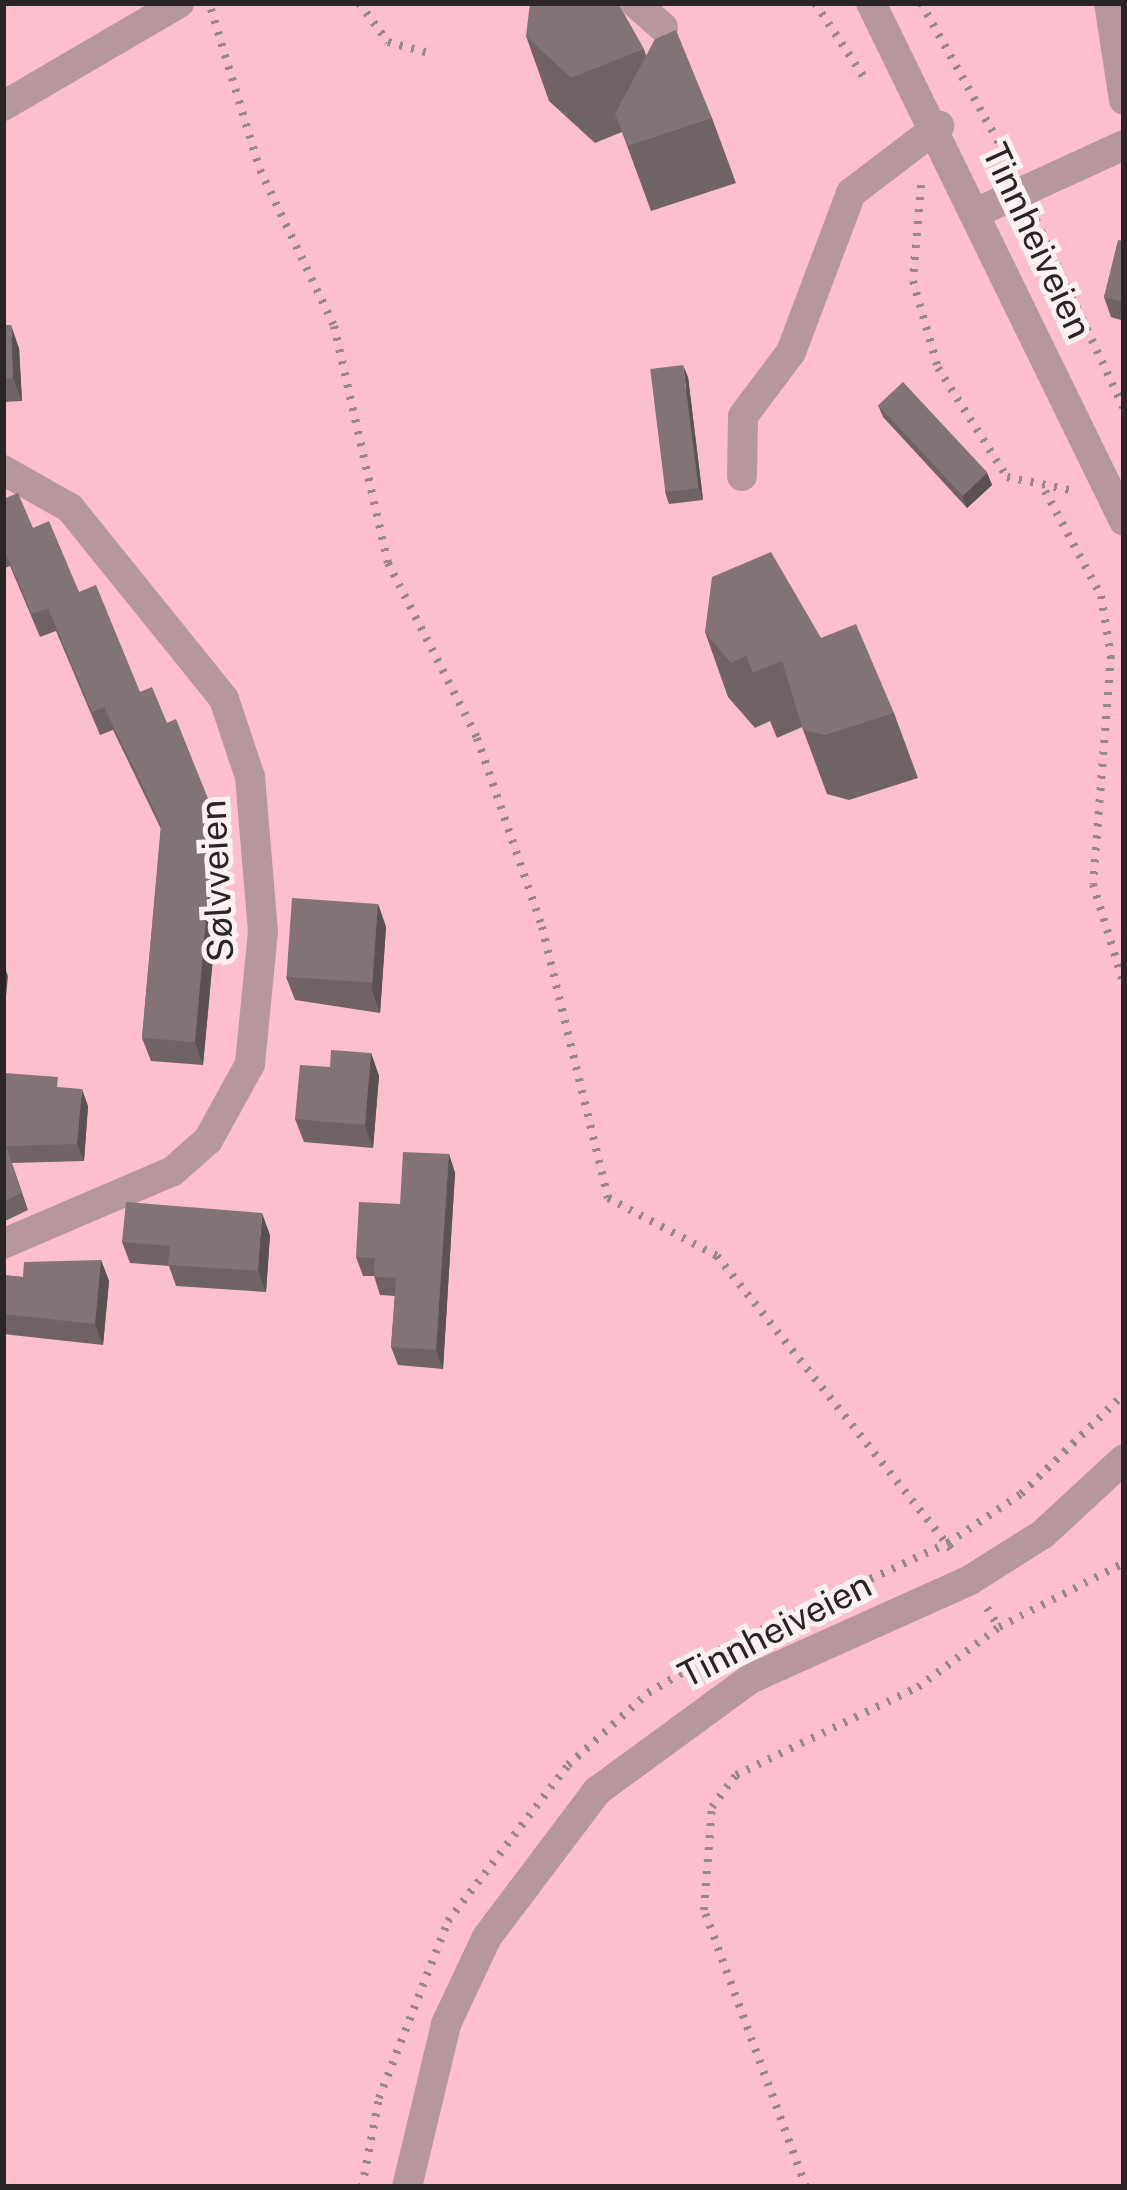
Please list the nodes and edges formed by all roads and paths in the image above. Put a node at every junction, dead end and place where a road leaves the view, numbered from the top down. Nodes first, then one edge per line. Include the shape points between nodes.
1 (179, 3) edge
2 (210, 3) edge
3 (359, 3) edge
4 (635, 3) edge
5 (815, 3) edge
6 (872, 3) edge
7 (920, 3) edge
8 (1109, 3) edge
9 (663, 27) dead end
10 (427, 52) dead end
11 (872, 89) dead end
12 (1124, 100) edge
13 (3, 106) edge
14 (940, 126) junction
15 (1124, 145) edge
16 (900, 147) junction
17 (1024, 196) junction
18 (980, 211) junction
19 (1124, 409) edge
20 (3, 470) edge
21 (742, 476) dead end
22 (1104, 480) junction
23 (1045, 491) junction
24 (1124, 520) edge
25 (1124, 986) edge
26 (3, 1244) edge
27 (1124, 1459) edge
28 (948, 1543) dead end
29 (1124, 1563) edge
30 (407, 2187) edge
31 (806, 2187) edge

1 - 13 street
2 - 28 path via 260,170 334,326 388,563 477,738 542,927 608,1198 717,1256
3 - 10 path via 388,42
4 - 9 street
5 - 11 path
6 - 14 street, Tinnheiveien
7 - 17 path
8 - 12 street
14 - 16 street, Tinnheiveien
14 - 18 street, Tinnheiveien
15 - 17 street
16 - 21 street, Tinnheiveien via 851,193 791,352 743,416
16 - 23 path via 921,185 913,281 938,368 1006,477
17 - 18 street
17 - 19 path
18 - 22 street, Tinnheiveien
20 - 26 street, Sølvveien via 70,508 224,699 250,777 263,931 250,1064 208,1140 173,1171
22 - 23 path
22 - 24 street, Tinnheiveien
23 - 25 path via 1101,596 1112,656 1093,884
27 - 30 street, Tinnheiveien via 1024,1545 750,1679 597,1791 487,1937 446,2024
29 - 31 path via 999,1627 918,1687 736,1775 712,1807 704,1910

